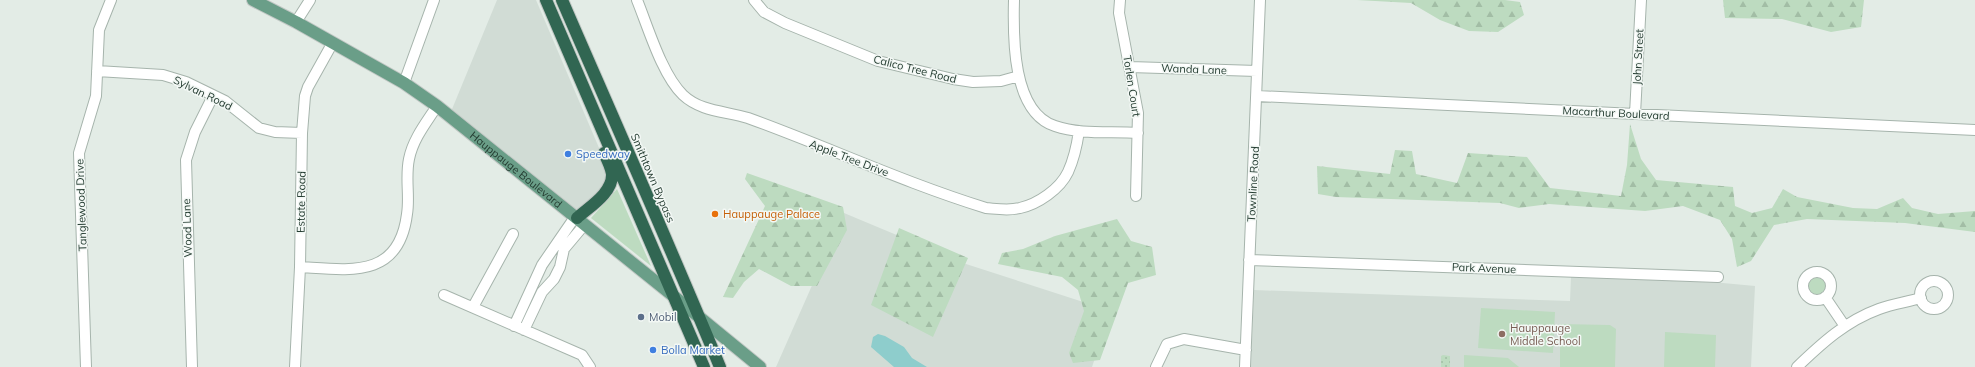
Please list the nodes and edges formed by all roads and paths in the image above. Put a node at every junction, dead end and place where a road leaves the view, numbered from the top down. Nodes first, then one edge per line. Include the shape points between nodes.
1 (111, 0) edge
2 (253, 0) edge
3 (310, 0) edge
4 (434, 0) edge
5 (546, 0) edge
6 (562, 0) edge
7 (637, 0) edge
8 (754, 0) edge
9 (1014, 0) edge
10 (1120, 0) edge
11 (1260, 0) edge
12 (1641, 0) edge
13 (296, 22) junction
14 (332, 44) junction
15 (1130, 67) junction
16 (1257, 70) junction
17 (96, 71) junction
18 (1019, 76) junction
19 (404, 83) junction
20 (213, 96) junction
21 (1257, 96) junction
22 (437, 106) junction
23 (594, 110) junction
24 (1635, 114) junction
25 (1975, 130) edge
26 (1079, 131) junction
27 (302, 133) junction
28 (1138, 133) junction
29 (1136, 196) dead end
30 (579, 220) junction
31 (513, 234) dead end
32 (1249, 260) junction
33 (300, 267) junction
34 (538, 275) junction
35 (1718, 277) dead end
36 (550, 283) junction
37 (444, 294) dead end
38 (671, 294) junction
39 (1825, 298) dead end
40 (1921, 298) dead end
41 (473, 307) junction
42 (699, 317) junction
43 (514, 326) junction
44 (1844, 326) junction
45 (524, 330) junction
46 (1246, 350) junction
47 (86, 367) edge
48 (192, 367) edge
49 (295, 367) edge
50 (590, 367) edge
51 (704, 367) edge
52 (720, 367) edge
53 (760, 367) edge
54 (1156, 367) edge
55 (1245, 367) edge
56 (1798, 367) edge

1 - 17 street, Tanglewood Drive via 100,30
2 - 13 main road, Hauppauge Boulevard
3 - 13 street
4 - 19 street
5 - 23 highway
6 - 42 highway, Smithtown Bypass
7 - 26 street, Apple Tree Drive via 668,74 683,95 694,103 713,111 746,118 868,166 986,208 1021,208 1040,200 1056,187 1068,173
8 - 18 street, Calico Tree Road via 764,12 785,24 878,61 973,82 1001,81
9 - 18 street via 1015,49
10 - 15 street, Torlen Court via 1119,13
11 - 16 street, Townline Road
12 - 24 street, John Street
13 - 14 main road, Hauppauge Boulevard
14 - 19 main road, Hauppauge Boulevard
14 - 27 street, Estate Road via 308,86
15 - 16 street, Wanda Lane
15 - 28 street, Torlen Court via 1138,113
16 - 21 street, Townline Road
17 - 20 street, Sylvan Road via 163,75 186,82
17 - 47 street, Tanglewood Drive via 96,96 79,153
18 - 26 street via 1028,100 1042,120 1056,127
19 - 22 main road, Hauppauge Boulevard
20 - 27 street, Sylvan Road via 239,110 259,128 275,132
20 - 48 street, Wood Lane via 195,132 186,160
21 - 24 street, Macarthur Boulevard
21 - 32 street, Townline Road
22 - 30 main road, Hauppauge Boulevard
22 - 33 street via 415,140 409,159 408,213 403,234 395,250 375,265 356,269
23 - 30 highway via 592,118 612,174 610,184
23 - 38 highway
24 - 25 street, Macarthur Boulevard
26 - 28 street
27 - 33 street, Estate Road
28 - 29 street, Torlen Court
30 - 34 street via 555,245
30 - 36 street via 564,249 560,267
30 - 38 main road, Hauppauge Boulevard
31 - 41 street
32 - 35 street, Park Avenue
32 - 46 street, Townline Road
33 - 49 street, Estate Road
34 - 36 street
34 - 43 street
36 - 45 street via 542,292
37 - 41 street
38 - 42 main road, Hauppauge Boulevard
38 - 51 highway
39 - 44 street
40 - 44 street via 1879,309
41 - 43 street
42 - 52 highway, Smithtown Bypass
42 - 53 main road, Hauppauge Boulevard
43 - 45 street
44 - 56 street
45 - 50 street via 582,355
46 - 54 street via 1184,339 1167,344
46 - 55 street, Townline Road

